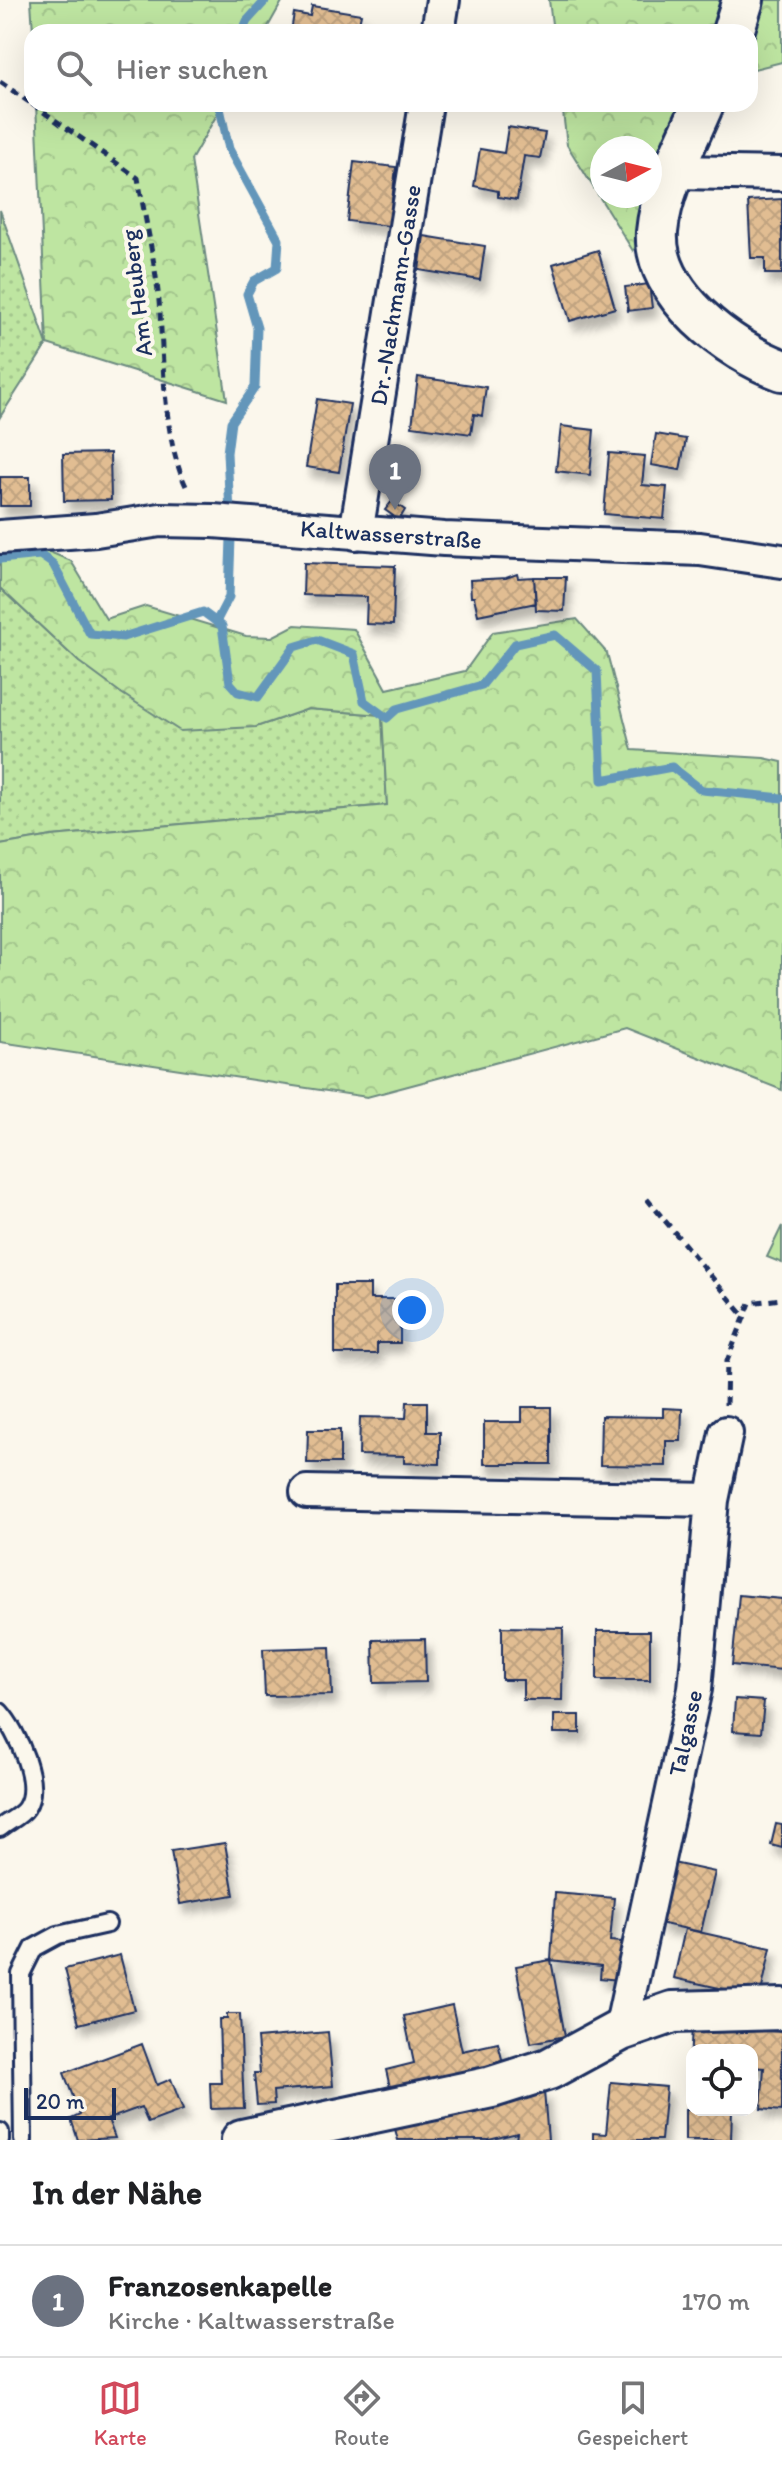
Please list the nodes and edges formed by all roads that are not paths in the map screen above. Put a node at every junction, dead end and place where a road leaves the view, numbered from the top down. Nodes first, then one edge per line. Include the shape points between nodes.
1 (443, 0) edge
2 (743, 0) edge
3 (439, 24) edge
4 (736, 24) edge
5 (425, 112) edge
6 (700, 112) edge
7 (674, 172) junction
8 (782, 174) edge
9 (782, 370) edge
10 (356, 533) junction
11 (0, 537) edge
12 (782, 561) edge
13 (726, 1433) road end
14 (307, 1492) dead end
15 (712, 1500) junction
16 (0, 1712) edge
17 (0, 1828) edge
18 (107, 1924) dead end
19 (782, 2009) edge
20 (621, 2030) junction
21 (0, 2132) edge
22 (0, 2140) edge
23 (23, 2140) edge
24 (242, 2140) edge

1 - 3 street
2 - 4 street
5 - 10 street, Dr.-Nachmann-Gasse
6 - 7 street
7 - 8 street
7 - 9 street via 660,213 657,251 670,282 706,325
10 - 11 street, Kaltwasserstraße via 160,520
10 - 12 street, Kaltwasserstraße via 700,549
13 - 15 street, Talgasse
14 - 15 street
15 - 20 street, Talgasse via 695,1689
16 - 17 lane via 11,1725 33,1781 26,1808
18 - 23 lane via 58,1935 34,1948 21,1974
19 - 20 street via 673,2012
20 - 24 street via 549,2069 492,2087
21 - 22 lane

